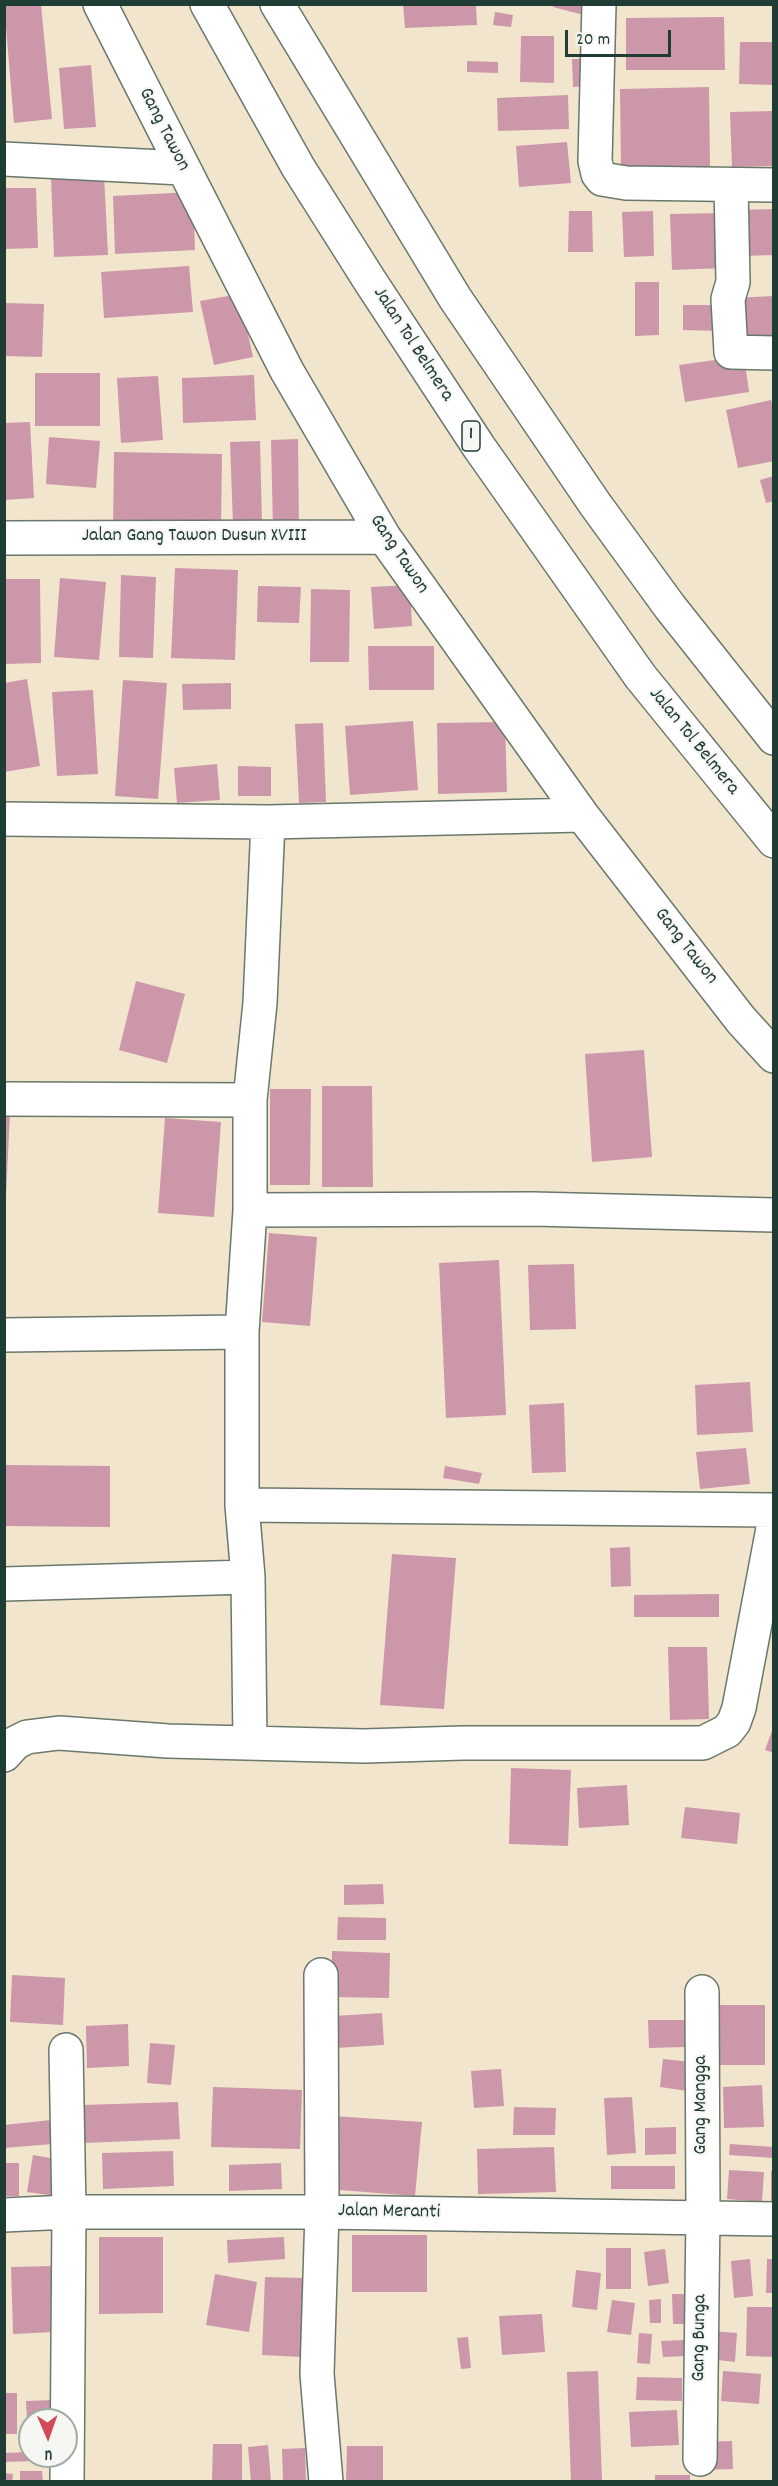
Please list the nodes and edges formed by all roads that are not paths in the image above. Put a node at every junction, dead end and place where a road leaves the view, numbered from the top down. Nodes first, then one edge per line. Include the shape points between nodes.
1 (100, 4) edge
2 (207, 4) edge
3 (278, 4) edge
4 (599, 4) edge
5 (4, 159) edge
6 (183, 168) junction
7 (732, 185) junction
8 (774, 185) edge
9 (774, 353) edge
10 (384, 537) junction
11 (4, 538) edge
12 (774, 738) edge
13 (582, 815) junction
14 (4, 819) edge
15 (268, 822) junction
16 (774, 842) edge
17 (774, 1056) edge
18 (4, 1099) edge
19 (250, 1100) junction
20 (250, 1210) junction
21 (774, 1215) edge
22 (242, 1332) junction
23 (4, 1335) edge
24 (242, 1505) junction
25 (774, 1510) edge
26 (774, 1523) edge
27 (248, 1577) junction
28 (4, 1584) edge
29 (250, 1743) junction
30 (4, 1755) edge
31 (321, 1975) dead end
32 (702, 1992) dead end
33 (66, 2050) dead end
34 (69, 2212) junction
35 (322, 2212) junction
36 (4, 2215) edge
37 (703, 2218) junction
38 (774, 2219) edge
39 (700, 2459) dead end
40 (67, 2481) edge
41 (326, 2481) edge

1 - 6 main road, Gang Tawon
2 - 16 main road, Jalan Tol Belmera / 1 via 298,167 479,447 640,676
3 - 12 main road via 462,308 663,597
4 - 7 main road via 595,161 598,174 616,182
5 - 6 main road
6 - 10 main road, Gang Tawon via 286,371
7 - 8 main road
7 - 9 main road via 733,282 728,299 731,352
10 - 11 main road, Jalan Gang Tawon Dusun XVIII
10 - 13 main road, Gang Tawon
13 - 15 main road
13 - 17 main road, Gang Tawon via 741,1020
14 - 15 main road
15 - 19 main road via 260,1004
18 - 19 main road
19 - 20 main road
20 - 21 main road via 533,1209
20 - 22 main road
22 - 23 main road
22 - 24 main road
24 - 25 main road
24 - 27 main road
26 - 29 main road via 739,1708 734,1722 717,1738 703,1743
27 - 28 main road
27 - 29 main road
29 - 30 main road via 53,1734 27,1737
31 - 35 main road
32 - 37 main road, Gang Mangga
33 - 34 main road
34 - 35 main road, Jalan Meranti
34 - 36 main road, Jalan Meranti
34 - 40 main road
35 - 37 main road, Jalan Meranti
35 - 41 main road via 317,2374
37 - 38 main road, Jalan Meranti
37 - 39 main road, Gang Bunga

